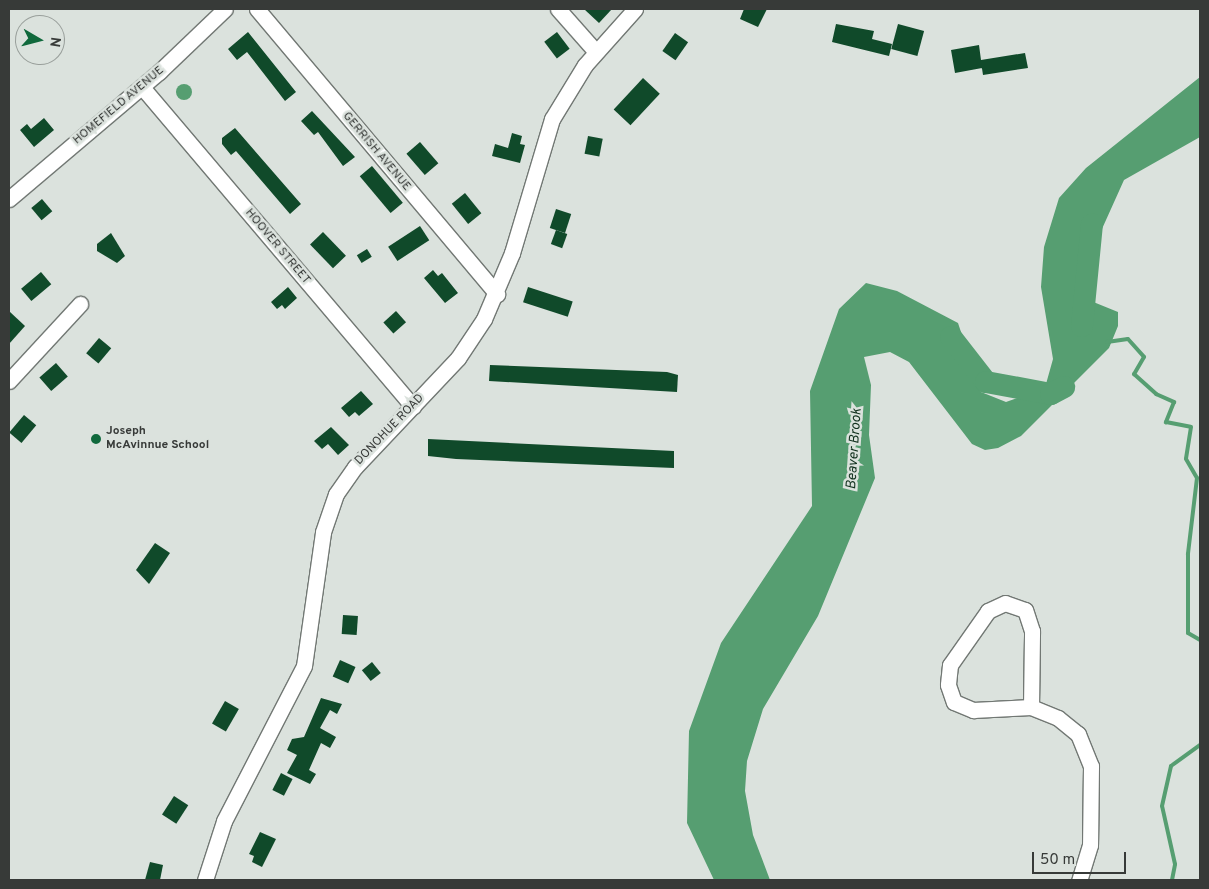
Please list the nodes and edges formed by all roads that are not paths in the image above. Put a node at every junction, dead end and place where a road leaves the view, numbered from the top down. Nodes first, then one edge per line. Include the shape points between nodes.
1 (225, 9) edge
2 (258, 9) edge
3 (558, 9) edge
4 (634, 9) edge
5 (596, 52) junction
6 (142, 87) junction
7 (9, 199) edge
8 (497, 294) junction
9 (80, 304) dead end
10 (9, 381) edge
11 (413, 407) junction
12 (1031, 707) junction
13 (205, 880) edge
14 (1079, 880) edge

1 - 6 street, HOMEFIELD AVENUE
2 - 8 street, GERRISH AVENUE
3 - 5 street
4 - 5 street, DONOHUE ROAD
5 - 8 street, DONOHUE ROAD via 567,91 546,134
6 - 7 street, HOMEFIELD AVENUE
6 - 11 street, HOOVER STREET
8 - 11 street, DONOHUE ROAD via 458,358
9 - 10 street
11 - 13 street, DONOHUE ROAD via 355,467 330,506 304,666 227,813
12 - 12 street via 974,710 954,702 948,685 950,665 988,611 1005,603 1025,610 1032,631
12 - 14 street via 1058,718 1078,734 1091,766 1090,845

